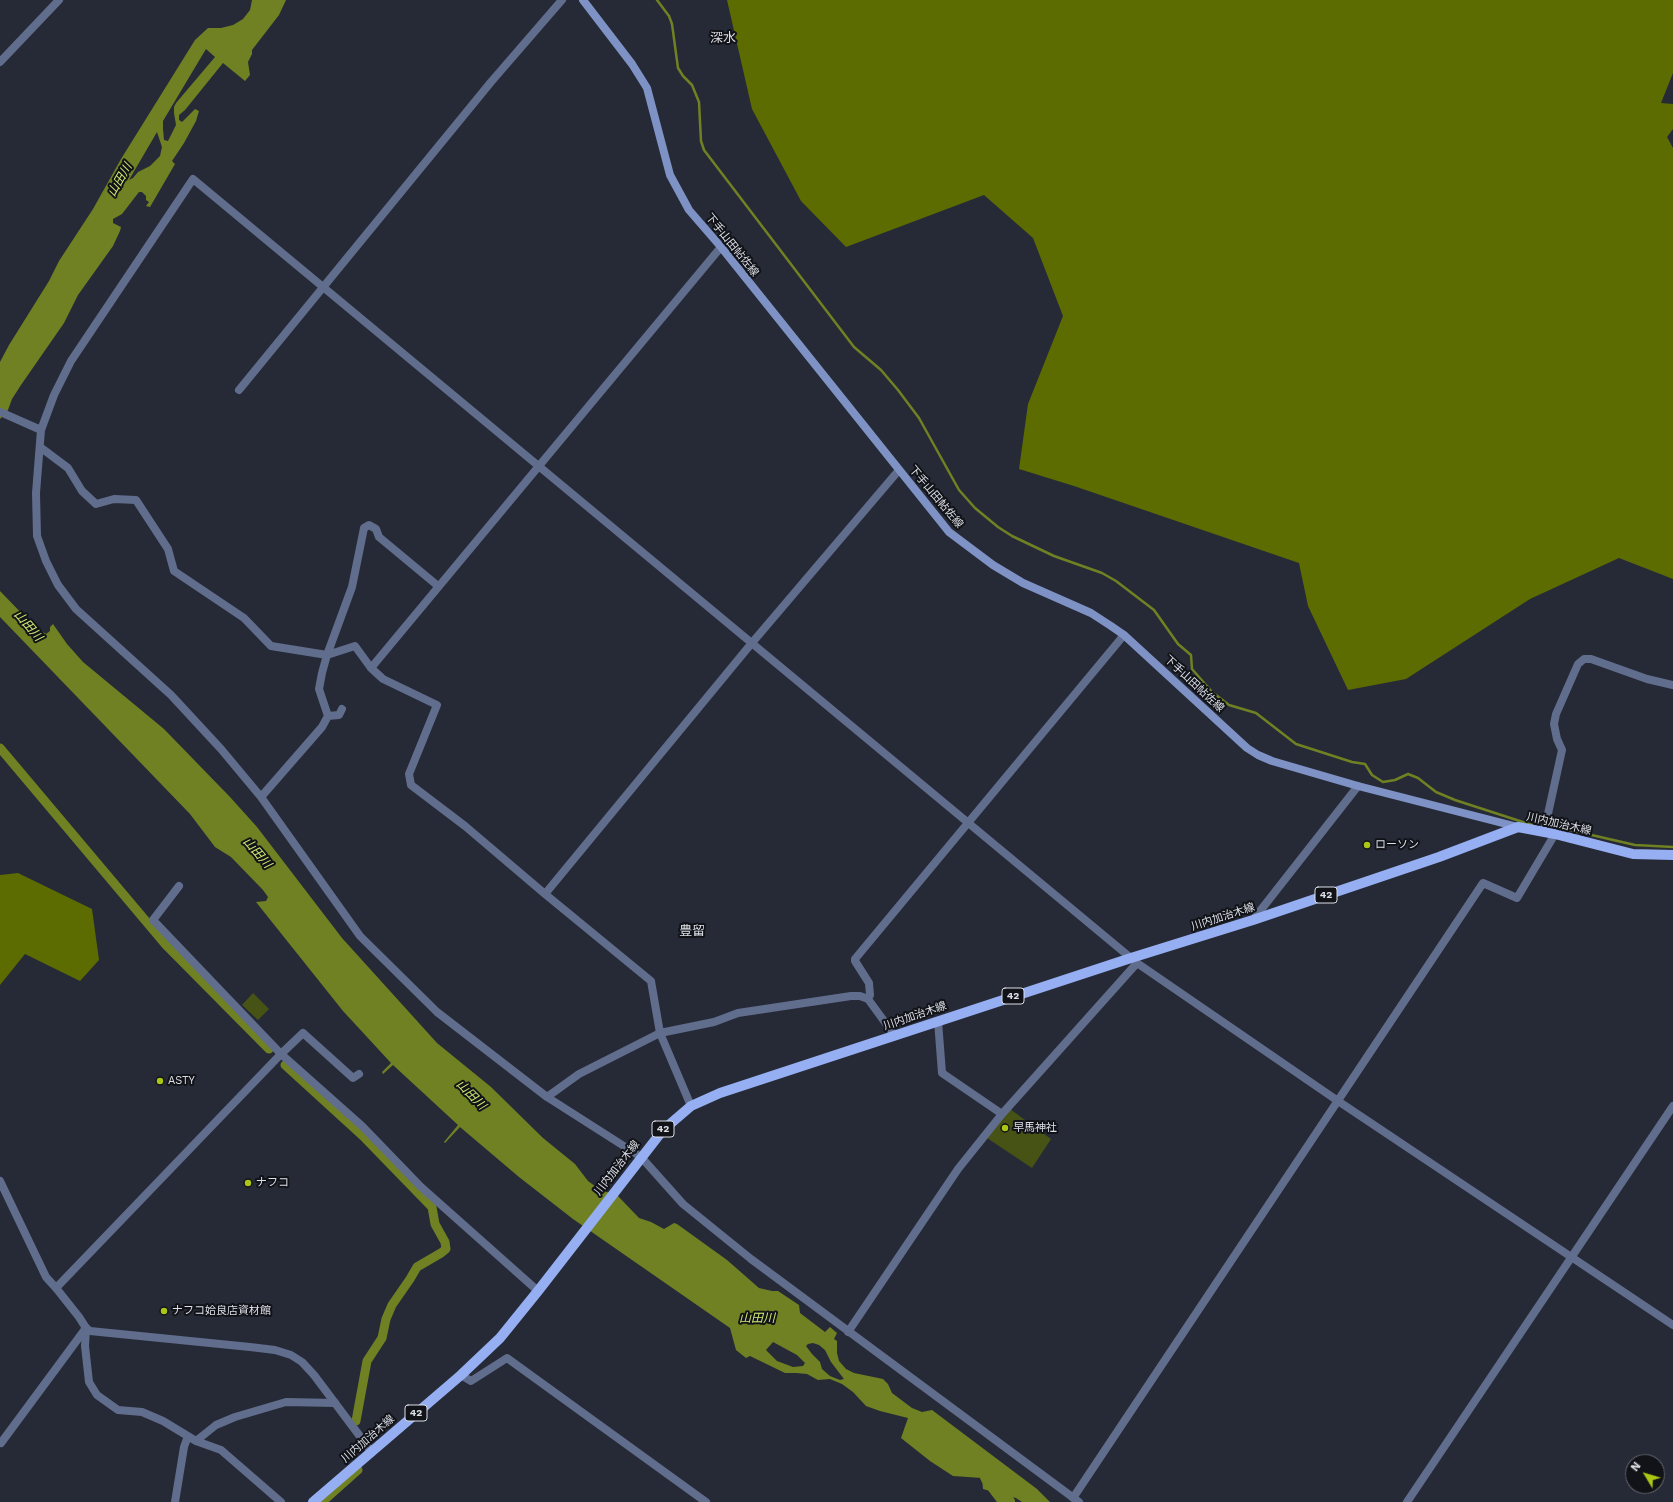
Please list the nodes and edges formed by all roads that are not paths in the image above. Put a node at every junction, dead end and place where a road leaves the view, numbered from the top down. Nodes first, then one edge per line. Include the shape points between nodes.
1 (58, 0) edge
2 (562, 0) edge
3 (583, 0) edge
4 (0, 62) edge
5 (721, 247) junction
6 (323, 288) junction
7 (239, 390) dead end
8 (0, 412) edge
9 (38, 428) junction
10 (40, 446) junction
11 (538, 467) junction
12 (899, 470) junction
13 (438, 586) junction
14 (1124, 635) junction
15 (751, 644) junction
16 (326, 655) junction
17 (371, 668) junction
18 (1673, 685) edge
19 (342, 709) dead end
20 (328, 716) junction
21 (1358, 786) junction
22 (261, 797) junction
23 (969, 823) junction
24 (1518, 827) junction
25 (1544, 832) junction
26 (1555, 834) junction
27 (1673, 855) edge
28 (179, 886) dead end
29 (545, 894) junction
30 (1253, 920) junction
31 (1134, 960) junction
32 (868, 999) junction
33 (938, 1021) junction
34 (660, 1033) junction
35 (895, 1036) junction
36 (281, 1054) junction
37 (359, 1074) dead end
38 (547, 1097) junction
39 (1338, 1101) junction
40 (691, 1106) junction
41 (1673, 1106) edge
42 (1002, 1114) junction
43 (639, 1159) junction
44 (0, 1181) edge
45 (1572, 1256) junction
46 (56, 1288) junction
47 (538, 1291) junction
48 (1673, 1325) edge
49 (86, 1328) junction
50 (848, 1332) junction
51 (461, 1375) junction
52 (334, 1403) junction
53 (188, 1436) junction
54 (196, 1441) junction
55 (1, 1443) edge
56 (371, 1451) junction
57 (1076, 1500) edge
58 (175, 1502) edge
59 (281, 1502) edge
60 (313, 1502) edge
61 (706, 1502) edge
62 (1407, 1502) edge

1 - 4 street
2 - 6 street via 486,88
3 - 5 main road, 下手山田帖佐線 via 647,88 670,175 689,210
5 - 11 street
5 - 12 main road, 下手山田帖佐線
6 - 7 street
6 - 9 street via 192,179 71,361
6 - 11 street
8 - 9 street
9 - 10 street
10 - 16 street via 68,468 82,491 96,504 114,499 136,500 168,549 174,571 244,618 271,646
10 - 22 street via 36,493 37,536 58,585 76,609 171,696 221,748
11 - 13 street
11 - 15 street
12 - 14 main road, 下手山田帖佐線 via 949,532 968,548 1023,583 1091,613
12 - 15 street
13 - 16 street via 379,537 376,529 370,525 364,528 352,587
13 - 17 street
14 - 21 main road, 下手山田帖佐線 via 1247,748 1272,761
14 - 23 street
15 - 23 street
15 - 29 street
16 - 17 street via 355,646
16 - 20 street via 319,688
17 - 29 street via 383,679 437,705 409,774 411,785 465,826
18 - 25 street via 1647,679 1591,659 1584,659 1578,664 1556,714 1554,724 1562,750
19 - 20 street via 340,715
20 - 22 street via 322,727
21 - 24 main road, 下手山田帖佐線
21 - 30 street
22 - 38 street via 360,936 436,1012
23 - 31 street
23 - 32 street via 855,959 869,983
24 - 25 main road, 川内加治木線
24 - 30 main road, 川内加治木線 / 42 via 1439,857
25 - 26 main road, 川内加治木線
26 - 27 main road, 川内加治木線 via 1633,854
26 - 39 street via 1517,898 1483,883
28 - 36 street via 153,920
29 - 34 street via 651,981
30 - 31 main road, 川内加治木線 / 42
31 - 33 main road, 川内加治木線 / 42
31 - 39 street
31 - 42 street
32 - 34 street via 851,996 738,1013 714,1022
32 - 35 street
33 - 35 main road, 川内加治木線 / 42
33 - 42 street via 942,1073
34 - 38 street via 578,1074
34 - 40 street
35 - 40 main road, 川内加治木線 / 42 via 720,1093
36 - 37 street via 303,1033 353,1078
36 - 46 street
36 - 47 street via 362,1126 421,1187
38 - 43 street
39 - 45 street
39 - 57 street
40 - 43 main road, 川内加治木線 / 42 via 663,1130
41 - 45 street
42 - 50 street via 958,1169
43 - 47 main road, 川内加治木線 / 42
43 - 50 street via 683,1204
44 - 46 street via 46,1277
45 - 48 street
45 - 62 street
46 - 49 street
47 - 51 main road, 川内加治木線 / 42 via 500,1338
49 - 52 street via 90,1331 275,1350 302,1362
49 - 53 street via 89,1382 97,1395 118,1410 142,1412
49 - 55 street
50 - 57 street
51 - 56 main road, 川内加治木線 / 42
51 - 61 street via 471,1381 507,1358
52 - 54 street via 286,1402 235,1417 216,1426
52 - 56 street
53 - 54 street
53 - 58 street
54 - 59 street via 221,1450
56 - 60 main road, 川内加治木線 / 42

